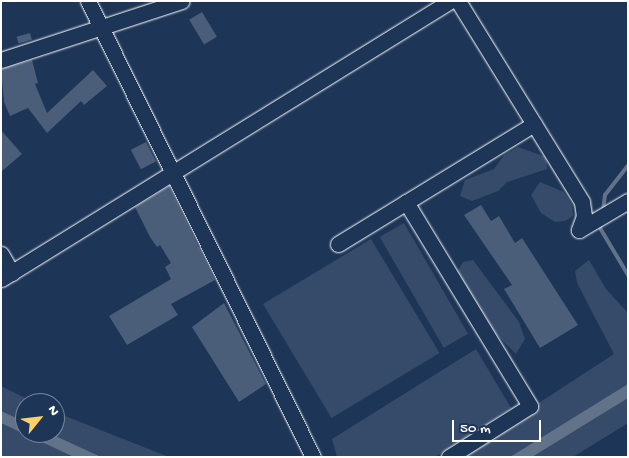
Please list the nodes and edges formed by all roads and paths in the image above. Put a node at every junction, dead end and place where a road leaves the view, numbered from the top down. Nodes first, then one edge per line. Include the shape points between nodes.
1 (88, 1) edge
2 (182, 1) edge
3 (450, 1) edge
4 (458, 1) edge
5 (100, 26) junction
6 (1, 60) edge
7 (534, 124) junction
8 (172, 173) junction
9 (628, 201) edge
10 (406, 202) junction
11 (338, 244) dead end
12 (1, 254) edge
13 (6, 276) edge
14 (313, 457) edge
15 (449, 457) edge

1 - 5 street
2 - 5 street
3 - 8 street
4 - 7 street
5 - 6 street
5 - 8 street
7 - 9 street via 582,202 584,216 579,230
7 - 10 street
8 - 13 street
8 - 14 street
10 - 11 street
10 - 15 street via 530,406
12 - 13 street

